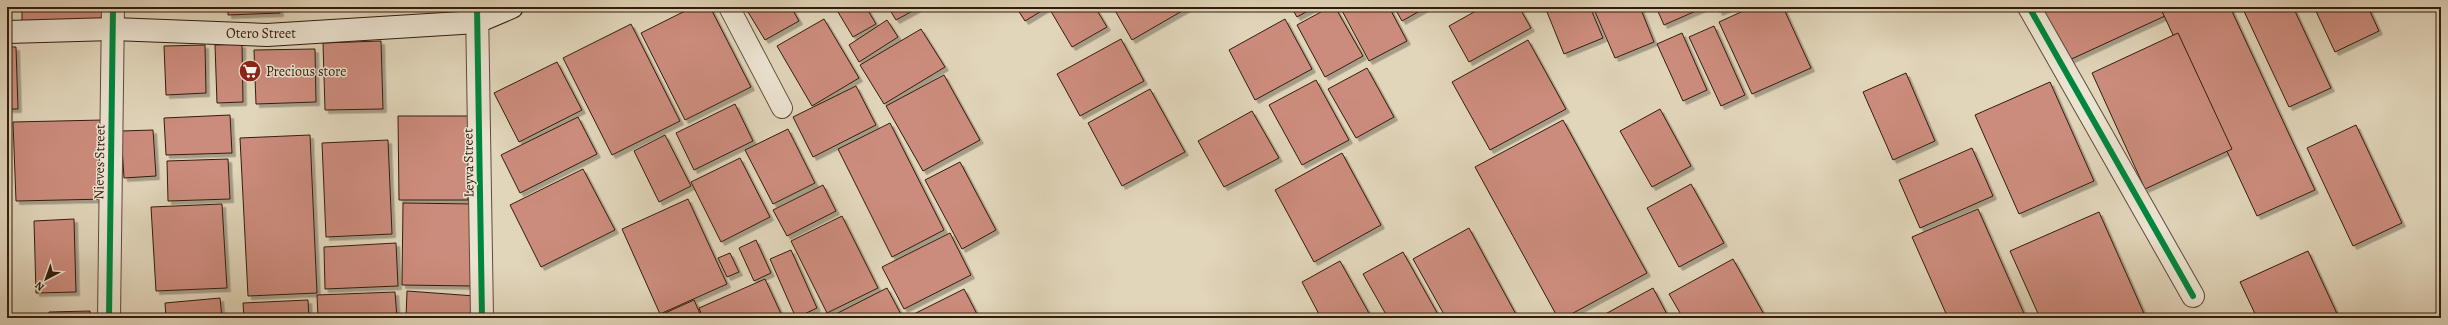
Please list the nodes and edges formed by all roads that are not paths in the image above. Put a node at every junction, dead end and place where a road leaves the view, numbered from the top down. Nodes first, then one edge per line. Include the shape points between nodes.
1 (113, 7) edge
2 (512, 7) edge
3 (729, 7) edge
4 (2028, 7) edge
5 (477, 14) edge
6 (113, 30) junction
7 (7, 32) edge
8 (782, 108) dead end
9 (2193, 296) dead end
10 (109, 318) edge
11 (482, 318) edge

1 - 6 street, Nieves Street
2 - 5 street, Otero Street
3 - 8 lane
4 - 9 street
5 - 6 street, Otero Street via 267,35
5 - 11 street, Leyva Street
6 - 7 street, Otero Street
6 - 10 street, Nieves Street

